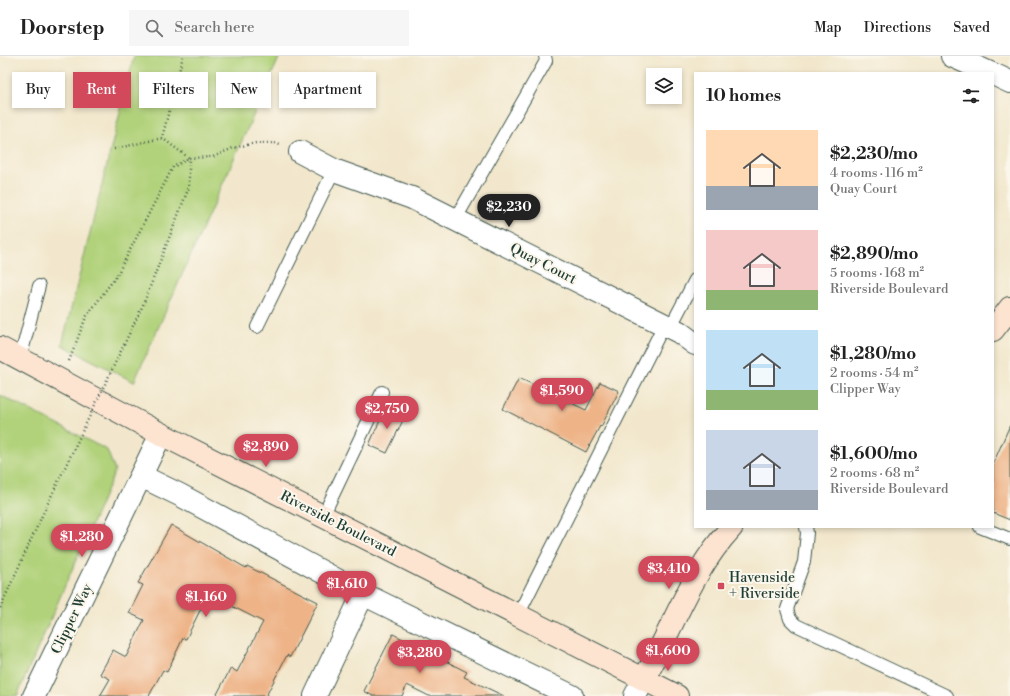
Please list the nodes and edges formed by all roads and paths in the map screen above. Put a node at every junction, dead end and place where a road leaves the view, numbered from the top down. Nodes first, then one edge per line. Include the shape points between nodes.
1 (183, 56) edge
2 (545, 56) edge
3 (952, 56) edge
4 (988, 72) edge
5 (994, 75) edge
6 (1010, 82) edge
7 (162, 138) junction
8 (274, 143) dead end
9 (114, 149) dead end
10 (300, 152) dead end
11 (189, 158) junction
12 (334, 170) junction
13 (455, 220) junction
14 (694, 282) edge
15 (39, 286) dead end
16 (1010, 308) edge
17 (667, 326) junction
18 (257, 328) dead end
19 (994, 329) edge
20 (694, 343) edge
21 (0, 348) edge
22 (72, 355) dead end
23 (20, 359) junction
24 (382, 392) dead end
25 (161, 434) junction
26 (141, 476) junction
27 (323, 516) junction
28 (731, 528) edge
29 (806, 528) edge
30 (982, 528) edge
31 (1010, 539) edge
32 (363, 594) junction
33 (0, 608) edge
34 (518, 615) junction
35 (639, 688) edge
36 (34, 696) edge
37 (315, 696) edge
38 (572, 696) edge
39 (677, 696) edge
40 (947, 696) edge

1 - 7 path
2 - 13 lane via 546,61
3 - 4 street
5 - 6 street
7 - 9 path
7 - 11 path
8 - 11 path via 256,143 232,148 214,158
10 - 12 street, Quay Court
11 - 22 path via 173,167 117,275 86,317
11 - 33 path, bridge via 189,188 143,305
12 - 13 street, Quay Court via 412,198
12 - 18 lane
13 - 17 street, Quay Court
14 - 17 lane
15 - 23 lane
16 - 19 main road
17 - 20 street, Quay Court
17 - 34 lane
21 - 23 main road, Riverside Boulevard
23 - 25 main road, Riverside Boulevard
24 - 27 lane
25 - 26 street, Clipper Way
25 - 27 main road, Riverside Boulevard
26 - 32 street
26 - 36 street, Clipper Way
27 - 34 main road, Riverside Boulevard
28 - 35 main road via 706,560
29 - 40 lane via 804,562 788,609 790,618 796,625
30 - 31 lane
32 - 37 street
32 - 38 street
34 - 35 main road, Riverside Boulevard
35 - 39 main road, Riverside Boulevard

